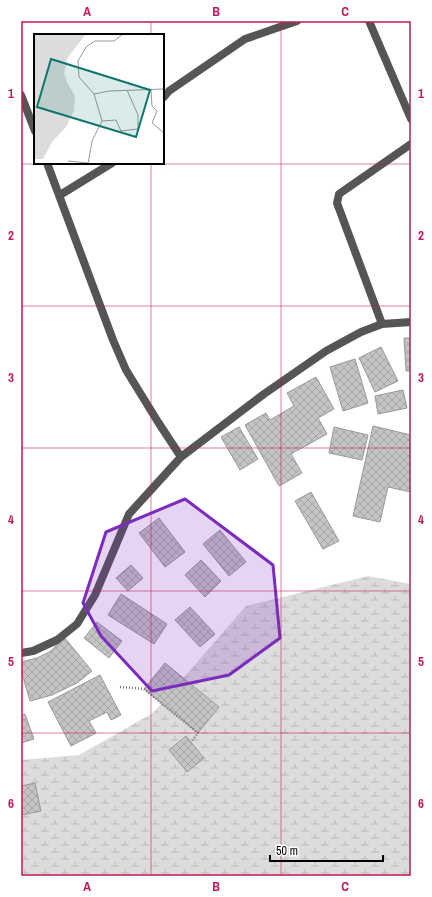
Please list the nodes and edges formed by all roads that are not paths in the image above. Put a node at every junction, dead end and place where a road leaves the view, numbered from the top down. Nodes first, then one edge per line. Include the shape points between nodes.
1 (297, 21) edge
2 (369, 21) edge
3 (21, 95) edge
4 (164, 97) edge
5 (411, 119) edge
6 (34, 128) edge
7 (411, 144) edge
8 (48, 164) edge
9 (110, 164) edge
10 (60, 195) junction
11 (411, 322) edge
12 (382, 324) junction
13 (181, 457) junction
14 (21, 653) edge

1 - 4 street via 245,39
2 - 5 street
3 - 6 street
7 - 12 street via 339,194 337,203
8 - 10 street
9 - 10 street
10 - 13 street via 126,370
11 - 12 street
12 - 13 street via 326,351
13 - 14 street via 130,514 95,595 77,624 57,640 33,651

